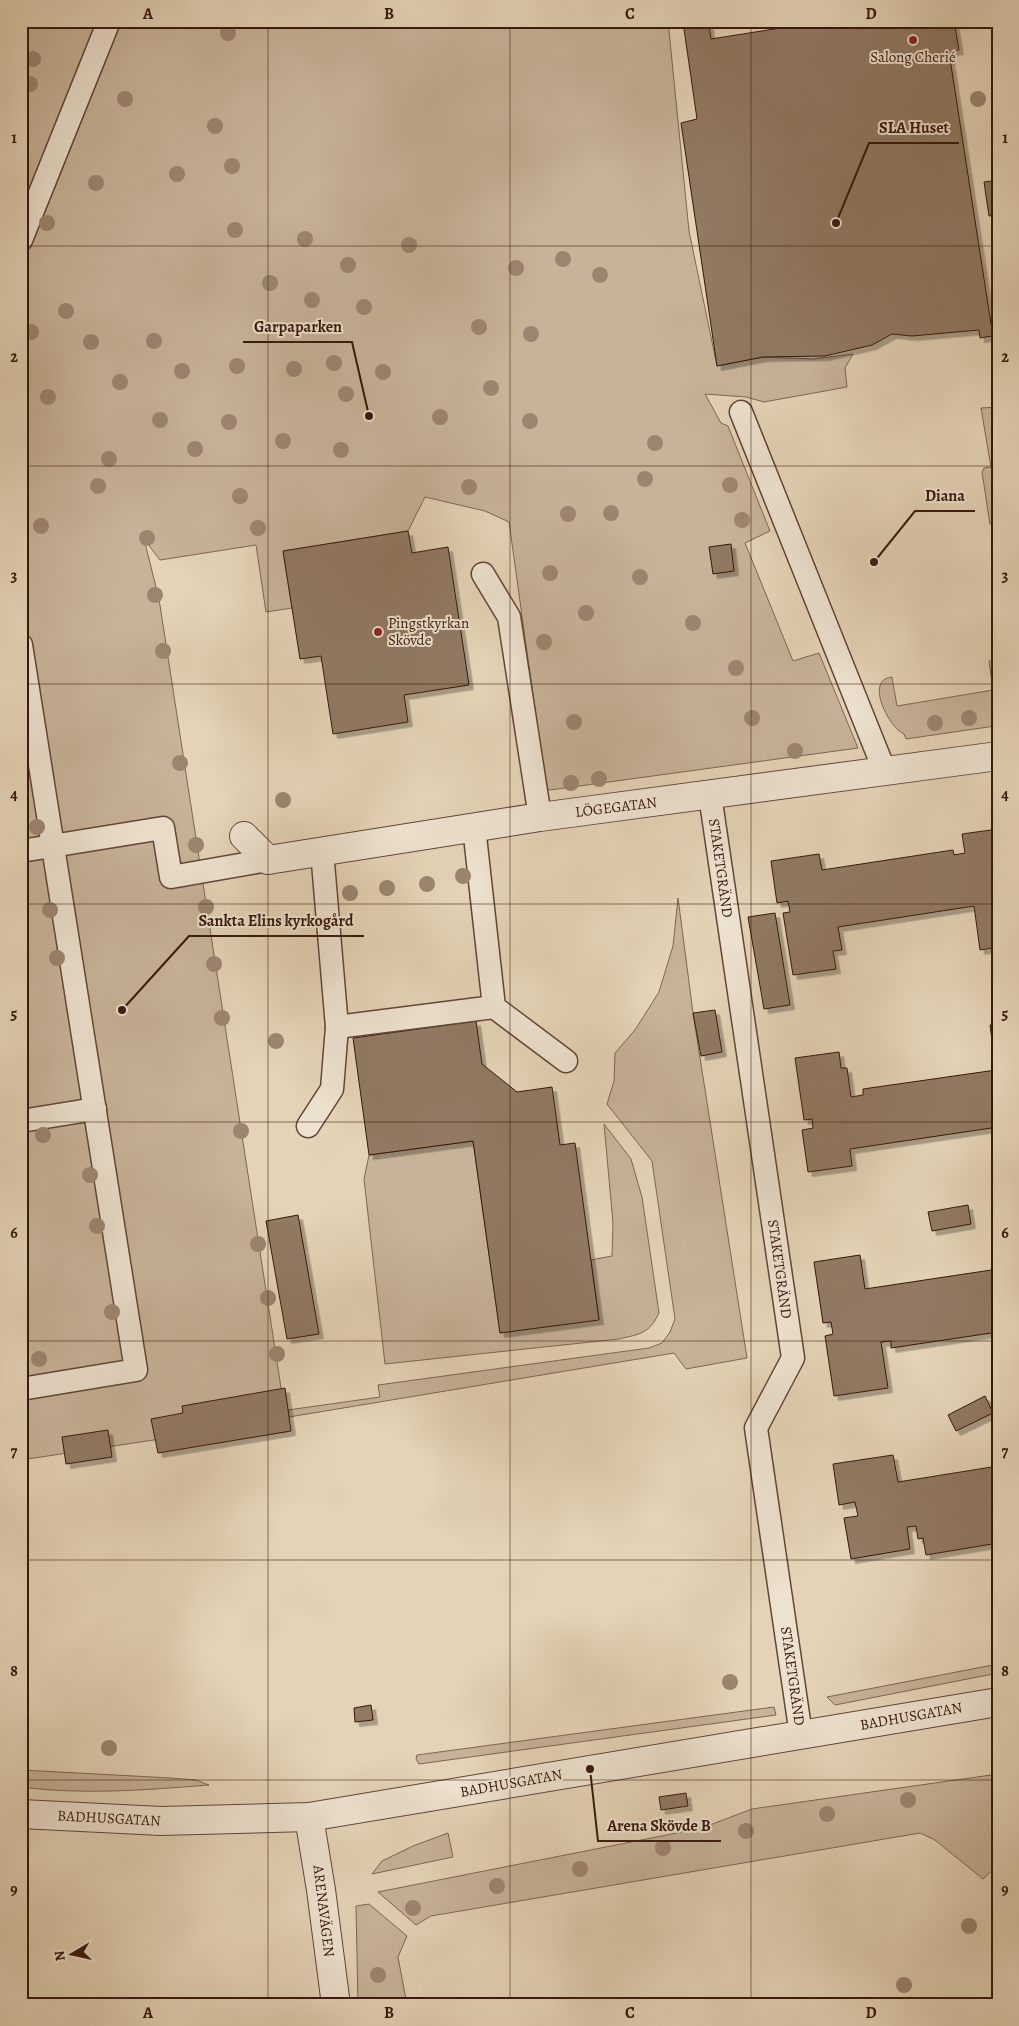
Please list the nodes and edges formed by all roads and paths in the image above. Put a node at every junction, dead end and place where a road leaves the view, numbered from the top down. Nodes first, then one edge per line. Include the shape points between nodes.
1 (108, 21) edge
2 (21, 240) edge
3 (740, 412) dead end
4 (483, 574) dead end
5 (21, 645) edge
6 (998, 756) edge
7 (885, 772) junction
8 (710, 795) junction
9 (540, 817) junction
10 (474, 827) junction
11 (244, 836) dead end
12 (53, 846) junction
13 (21, 851) edge
14 (322, 851) junction
15 (268, 860) junction
16 (494, 1007) junction
17 (337, 1026) junction
18 (566, 1061) dead end
19 (95, 1109) junction
20 (21, 1121) edge
21 (308, 1126) dead end
22 (21, 1389) edge
23 (998, 1702) edge
24 (801, 1735) junction
25 (21, 1814) edge
26 (309, 1817) junction
27 (336, 2005) edge

1 - 2 lane
3 - 7 lane
4 - 9 lane via 509,617
5 - 12 lane
6 - 7 street, LÖGEGATAN
7 - 8 street, LÖGEGATAN
8 - 9 street, LÖGEGATAN
8 - 24 lane, STAKETGRÄND via 793,1358 756,1428
9 - 10 street, LÖGEGATAN
10 - 14 street, LÖGEGATAN
10 - 16 lane
11 - 15 street
12 - 13 lane
12 - 15 lane via 163,828 171,878
12 - 19 lane
14 - 15 street, LÖGEGATAN
14 - 17 lane
16 - 17 lane
16 - 18 lane
17 - 21 lane via 332,1090
19 - 20 lane
19 - 22 lane via 136,1370
23 - 24 street, BADHUSGATAN
24 - 26 street, BADHUSGATAN
25 - 26 street, BADHUSGATAN via 161,1821
26 - 27 street, ARENAVÄGEN

